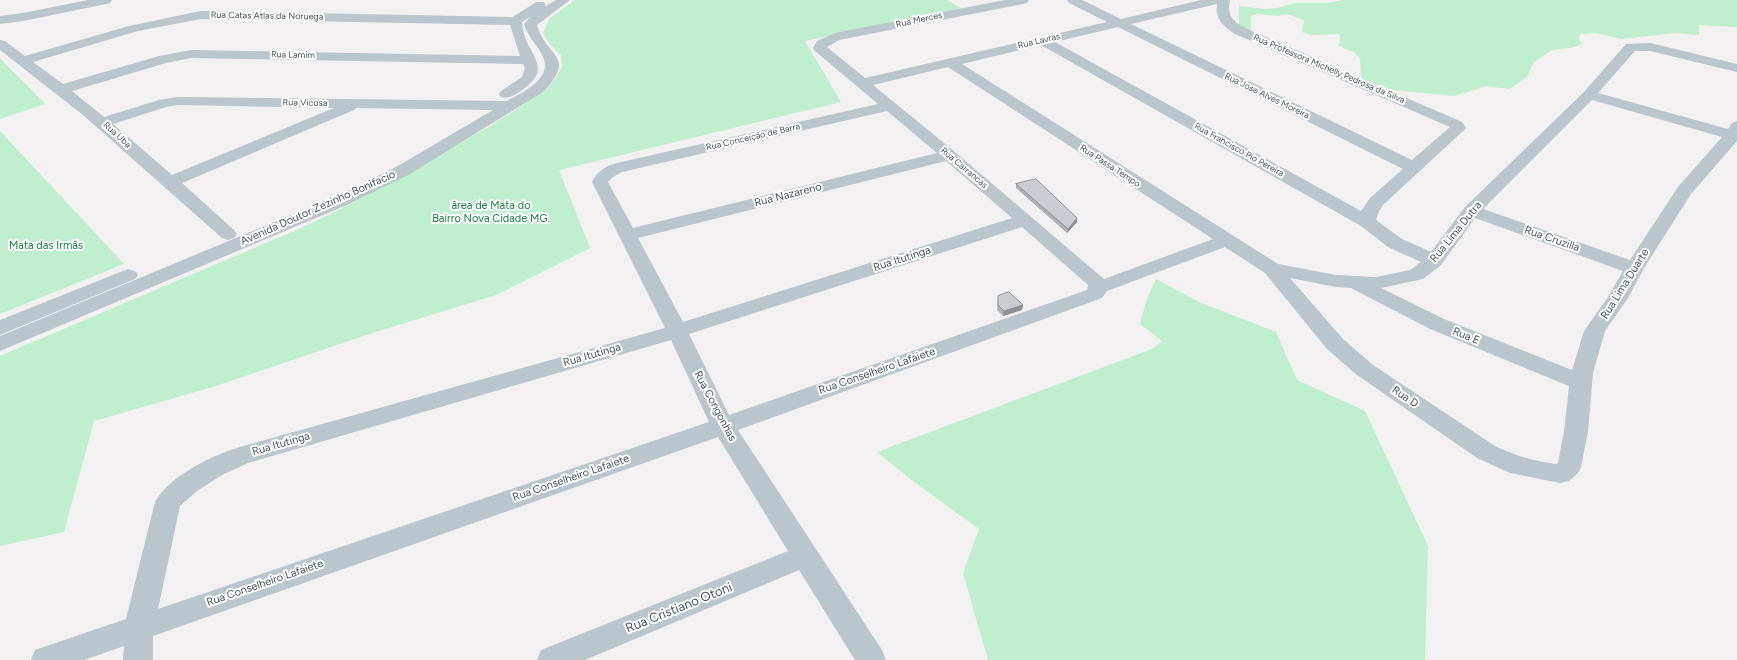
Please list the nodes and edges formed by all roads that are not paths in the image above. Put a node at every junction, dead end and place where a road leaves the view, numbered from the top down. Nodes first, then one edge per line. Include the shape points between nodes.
1 (106, 0) edge
2 (548, 0) edge
3 (564, 0) edge
4 (960, 0) edge
5 (1023, 0) edge
6 (1073, 0) edge
7 (1217, 0) edge
8 (1224, 0) edge
9 (306, 4) dead end
10 (975, 9) junction
11 (288, 17) junction
12 (0, 20) edge
13 (516, 21) junction
14 (1120, 23) junction
15 (1042, 40) junction
16 (0, 44) edge
17 (820, 48) joint
18 (24, 60) junction
19 (529, 60) junction
20 (950, 62) junction
21 (1737, 68) edge
22 (861, 83) junction
23 (63, 89) junction
24 (1589, 95) junction
25 (357, 104) junction
26 (487, 106) junction
27 (510, 106) junction
28 (888, 106) junction
29 (103, 122) junction
30 (1735, 132) edge
31 (949, 155) junction
32 (617, 168) joint
33 (1415, 168) junction
34 (170, 182) junction
35 (1471, 211) junction
36 (1025, 220) junction
37 (1366, 222) junction
38 (228, 234) junction
39 (628, 235) junction
40 (1227, 240) junction
41 (1434, 262) junction
42 (1634, 268) junction
43 (1272, 269) junction
44 (1354, 282) junction
45 (1097, 291) junction
46 (0, 328) edge
47 (677, 331) junction
48 (0, 344) edge
49 (1582, 383) junction
50 (723, 426) junction
51 (1569, 467) joint
52 (806, 555) junction
53 (139, 627) junction
54 (46, 660) edge
55 (138, 660) edge
56 (552, 660) edge
57 (871, 660) edge

1 - 12 street
2 - 13 street
3 - 27 street, Avenida Doutor Zezinho Bonifacio via 530,24 554,64 553,72 548,81 538,89
4 - 10 street
5 - 10 street, Rua Merces
6 - 14 street, Rua Jose Alves Moreira
7 - 14 street, Rua Lavras
8 - 33 street, Rua Professora Michelly Pedrosa da Silva via 1222,17 1240,31 1454,123 1458,128
9 - 11 street
10 - 17 street, Rua Merces via 835,38 822,44
11 - 13 street, Rua Catas Atlas da Noruega
11 - 18 street, Rua Catas Atlas da Noruega via 220,15 181,18
13 - 19 street, Avenida Doutor Zezinho Bonifacio via 522,46
14 - 15 street, Rua Lavras
14 - 33 street, Rua Jose Alves Moreira
15 - 20 street, Rua Lavras
15 - 37 street, Rua Francisco Pio Pereira
16 - 18 street, Rua Uba
17 - 22 street, Rua Carrancas
18 - 23 street, Rua Uba
19 - 23 street, Rua Lamim via 191,54 164,59
19 - 26 street, Avenida Doutor Zezinho Bonifacio via 532,68 527,80
20 - 22 street, Rua Lavras
20 - 40 street, Rua Passa Tempo
21 - 24 street, Rua Lima Dutra via 1650,47 1630,47
22 - 28 street, Rua Carrancas
23 - 29 street, Rua Uba
24 - 30 street
24 - 35 street, Rua Lima Dutra
25 - 26 street, Rua Vicosa
25 - 29 street, Rua Vicosa via 178,101
25 - 34 street
26 - 27 street, Rua Vicosa
26 - 38 street, Avenida Doutor Zezinho Bonifacio via 369,173 308,202
27 - 48 street, Avenida Doutor Zezinho Bonifacio via 402,171 343,200
28 - 31 street, Rua Carrancas
28 - 32 street, Rua Conceição de Barra
29 - 34 street, Rua Uba
30 - 42 street, Rua Lima Duarte via 1684,191
31 - 36 street, Rua Carrancas
31 - 39 street, Rua Nazareno
32 - 39 street, Rua Congonhas via 602,177 600,182
33 - 37 street via 1376,202
34 - 38 street, Rua Uba
35 - 41 street, Rua Lima Dutra
35 - 42 street, Rua Cruzilla
36 - 45 street, Rua Carrancas via 1096,282
36 - 47 street, Rua Itutinga
37 - 41 street, Rua Francisco Pio Pereira via 1395,243
38 - 46 street, Avenida Doutor Zezinho Bonifacio
39 - 47 street, Rua Congonhas
40 - 43 street, Rua Passa Tempo
40 - 45 street, Rua Conselheiro Lafaiete
41 - 44 street, Rua Lima Dutra via 1416,275 1376,283
42 - 49 street, Rua Lima Duarte via 1618,298 1595,331 1582,373
43 - 44 street, Rua Lima Dutra via 1308,277
43 - 51 street, Rua D via 1335,344 1366,370 1486,452 1510,464 1540,471 1560,474
44 - 49 street, Rua E via 1436,324
45 - 50 street, Rua Conselheiro Lafaiete
47 - 50 street, Rua Congonhas
47 - 53 street, Rua Itutinga via 240,456 213,468 168,502
49 - 51 street, Rua Lima Duarte
50 - 52 street, Rua Congonhas
50 - 53 street, Rua Conselheiro Lafaiete
52 - 56 street, Rua Cristiano Otoni
52 - 57 street, Rua Congonhas
53 - 54 street, Rua Conselheiro Lafaiete
53 - 55 street

